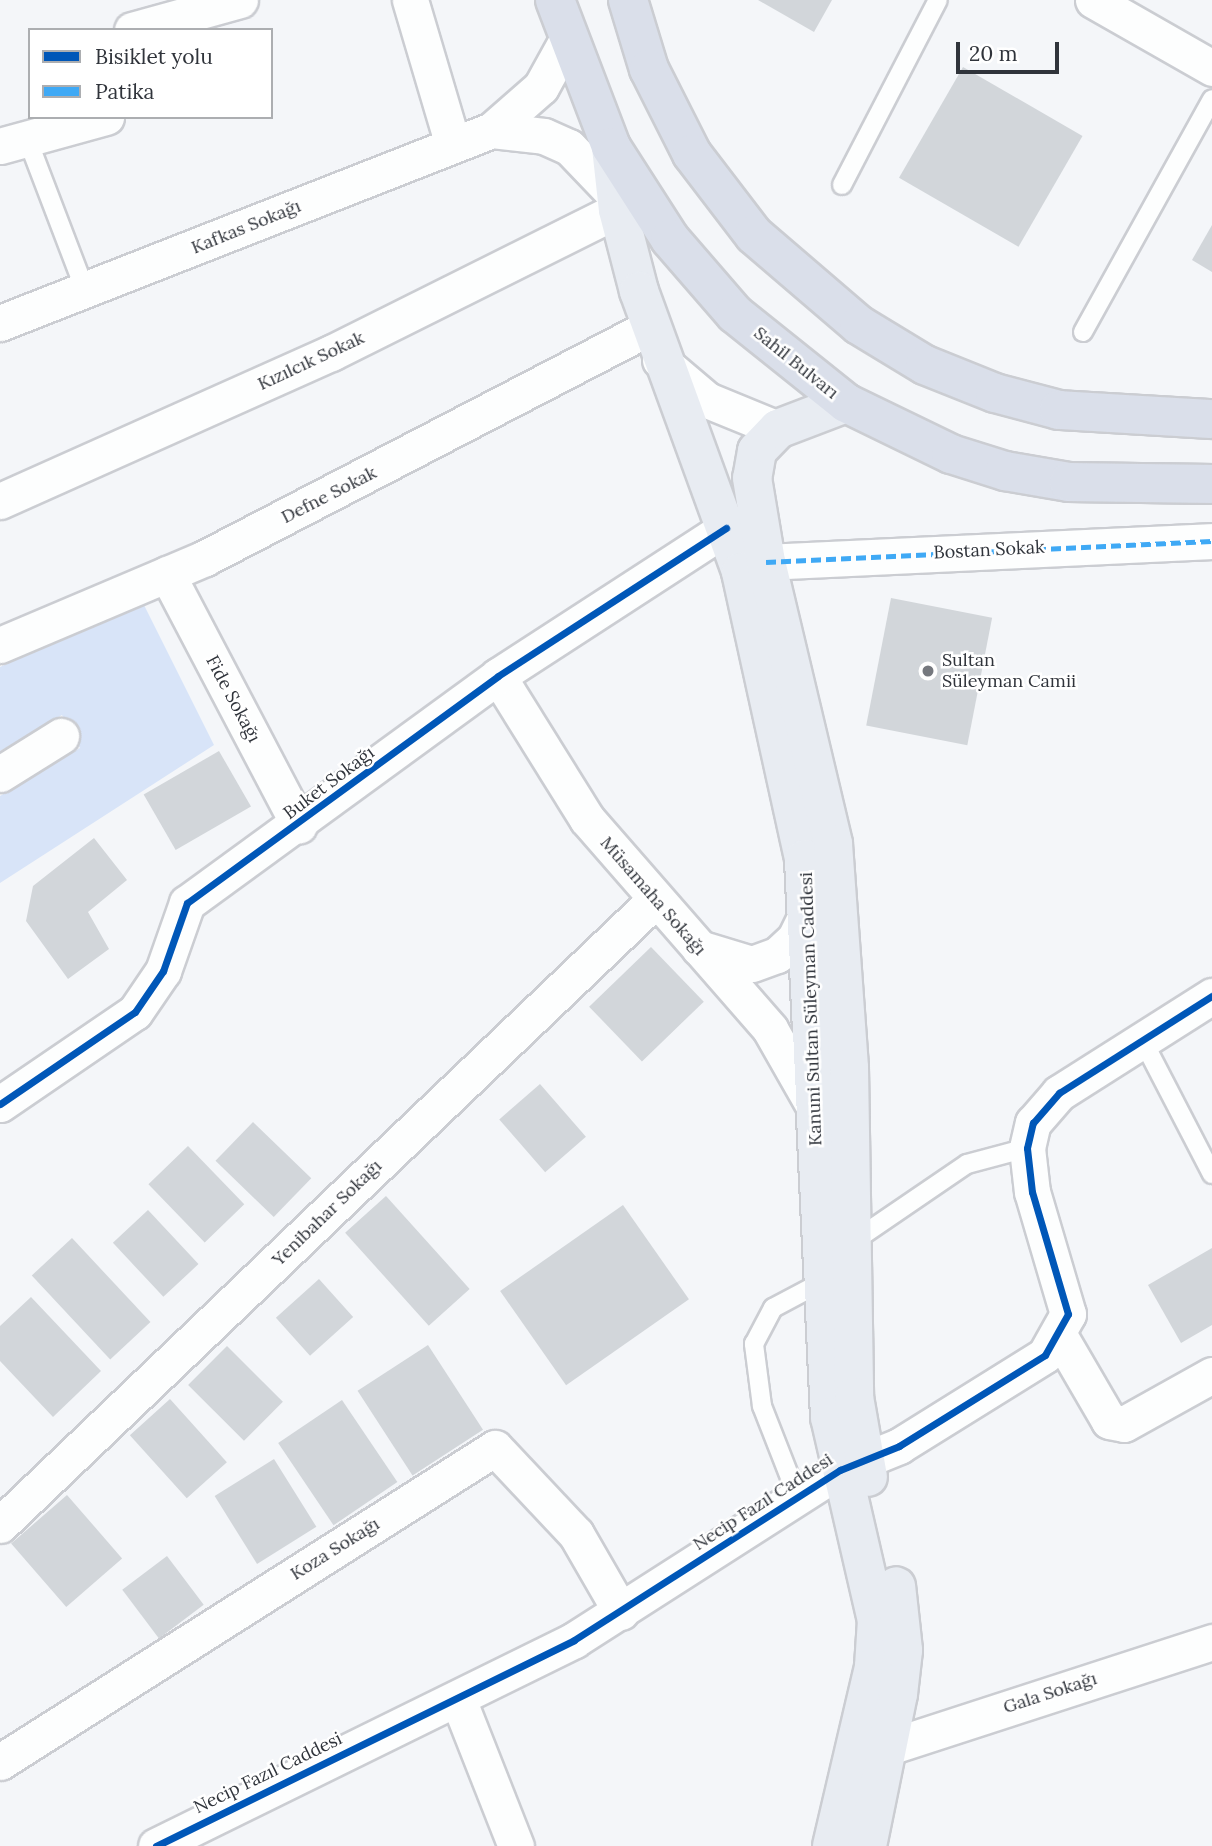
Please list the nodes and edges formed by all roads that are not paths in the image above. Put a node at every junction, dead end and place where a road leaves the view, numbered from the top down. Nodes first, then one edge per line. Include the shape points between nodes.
1 (240, 0) edge
2 (410, 0) edge
3 (555, 0) edge
4 (628, 0) edge
5 (938, 0) edge
6 (1093, 0) edge
7 (139, 28) edge
8 (568, 38) junction
9 (1212, 68) edge
10 (1212, 99) edge
11 (99, 119) edge
12 (492, 130) junction
13 (14, 142) edge
14 (453, 145) junction
15 (611, 147) junction
16 (842, 185) dead end
17 (616, 202) junction
18 (85, 290) junction
19 (0, 323) edge
20 (1083, 332) dead end
21 (655, 343) junction
22 (846, 403) junction
23 (1212, 418) edge
24 (778, 429) junction
25 (1212, 484) edge
26 (0, 501) edge
27 (726, 528) junction
28 (1212, 541) edge
29 (766, 562) junction
30 (167, 574) junction
31 (0, 645) edge
32 (498, 676) junction
33 (61, 736) dead end
34 (0, 774) edge
35 (299, 825) junction
36 (654, 901) junction
37 (809, 909) junction
38 (696, 947) junction
39 (1212, 996) edge
40 (1143, 1041) junction
41 (0, 1104) edge
42 (816, 1110) junction
43 (1027, 1148) junction
44 (1212, 1174) edge
45 (850, 1243) junction
46 (820, 1283) junction
47 (1059, 1335) junction
48 (1212, 1376) edge
49 (852, 1464) junction
50 (799, 1497) junction
51 (0, 1525) edge
52 (621, 1612) junction
53 (1212, 1642) edge
54 (458, 1699) junction
55 (889, 1747) junction
56 (0, 1762) edge
57 (156, 1846) edge
58 (516, 1846) edge
59 (832, 1846) edge
60 (867, 1846) edge

1 - 7 street
2 - 14 street
3 - 8 highway, Sahil Bulvarı
4 - 23 highway via 649,69 692,154 754,235 859,325 925,365 995,393 1059,410
5 - 16 lane
6 - 9 street
8 - 12 street via 541,87
8 - 15 highway, Sahil Bulvarı
10 - 20 lane
11 - 13 street
12 - 14 street, Kafkas Sokağı
12 - 17 street via 544,136 569,147
13 - 18 lane
14 - 18 street, Kafkas Sokağı
15 - 17 main road, Kanuni Sultan Süleyman Caddesi
15 - 22 highway, Sahil Bulvarı via 670,239 735,314
17 - 21 main road, Kanuni Sultan Süleyman Caddesi
17 - 26 street, Kızılcık Sokak via 331,353
18 - 19 street, Kafkas Sokağı
21 - 24 street via 707,400
21 - 27 main road, Kanuni Sultan Süleyman Caddesi
21 - 30 street, Defne Sokak
22 - 24 main road, Kanuni Sultan Süleyman Caddesi
22 - 25 highway, Sahil Bulvarı via 940,449 1005,471 1083,482
24 - 29 main road, Kanuni Sultan Süleyman Caddesi via 757,451 752,478
27 - 32 street, Buket Sokağı
27 - 37 main road, Kanuni Sultan Süleyman Caddesi via 774,711
28 - 29 street, Bostan Sokak
29 - 45 main road, Kanuni Sultan Süleyman Caddesi via 834,845 849,1068
30 - 31 street, Defne Sokak
30 - 35 street, Fide Sokağı
32 - 35 street, Buket Sokağı
32 - 36 street, Müsamaha Sokağı via 587,819
33 - 34 street
35 - 41 street, Buket Sokağı via 187,903 163,971 135,1012
36 - 38 street, Müsamaha Sokağı
36 - 51 street, Yenibahar Sokağı
37 - 38 street via 795,938 777,955 752,964 723,960
37 - 42 main road, Kanuni Sultan Süleyman Caddesi
38 - 42 street, Müsamaha Sokağı via 770,1029
39 - 40 street
40 - 43 street via 1059,1093 1032,1123
40 - 44 lane
42 - 46 main road, Kanuni Sultan Süleyman Caddesi
43 - 45 lane via 967,1164
43 - 47 street via 1032,1192 1068,1314
45 - 49 main road, Kanuni Sultan Süleyman Caddesi
46 - 49 main road, Kanuni Sultan Süleyman Caddesi
46 - 50 lane via 773,1308 754,1344 768,1427
47 - 48 street via 1109,1421 1124,1424
47 - 49 street, Necip Fazıl Caddesi via 1045,1355 933,1425
49 - 50 street, Necip Fazıl Caddesi
49 - 55 main road, Kanuni Sultan Süleyman Caddesi via 900,1602 903,1650
49 - 59 main road, Kanuni Sultan Süleyman Caddesi via 877,1620 874,1667
50 - 52 street, Necip Fazıl Caddesi
52 - 54 street, Necip Fazıl Caddesi
52 - 56 street, Koza Sokağı via 576,1534 495,1448
53 - 55 street, Gala Sokağı
54 - 57 street, Necip Fazıl Caddesi
54 - 58 street
55 - 60 main road, Kanuni Sultan Süleyman Caddesi

